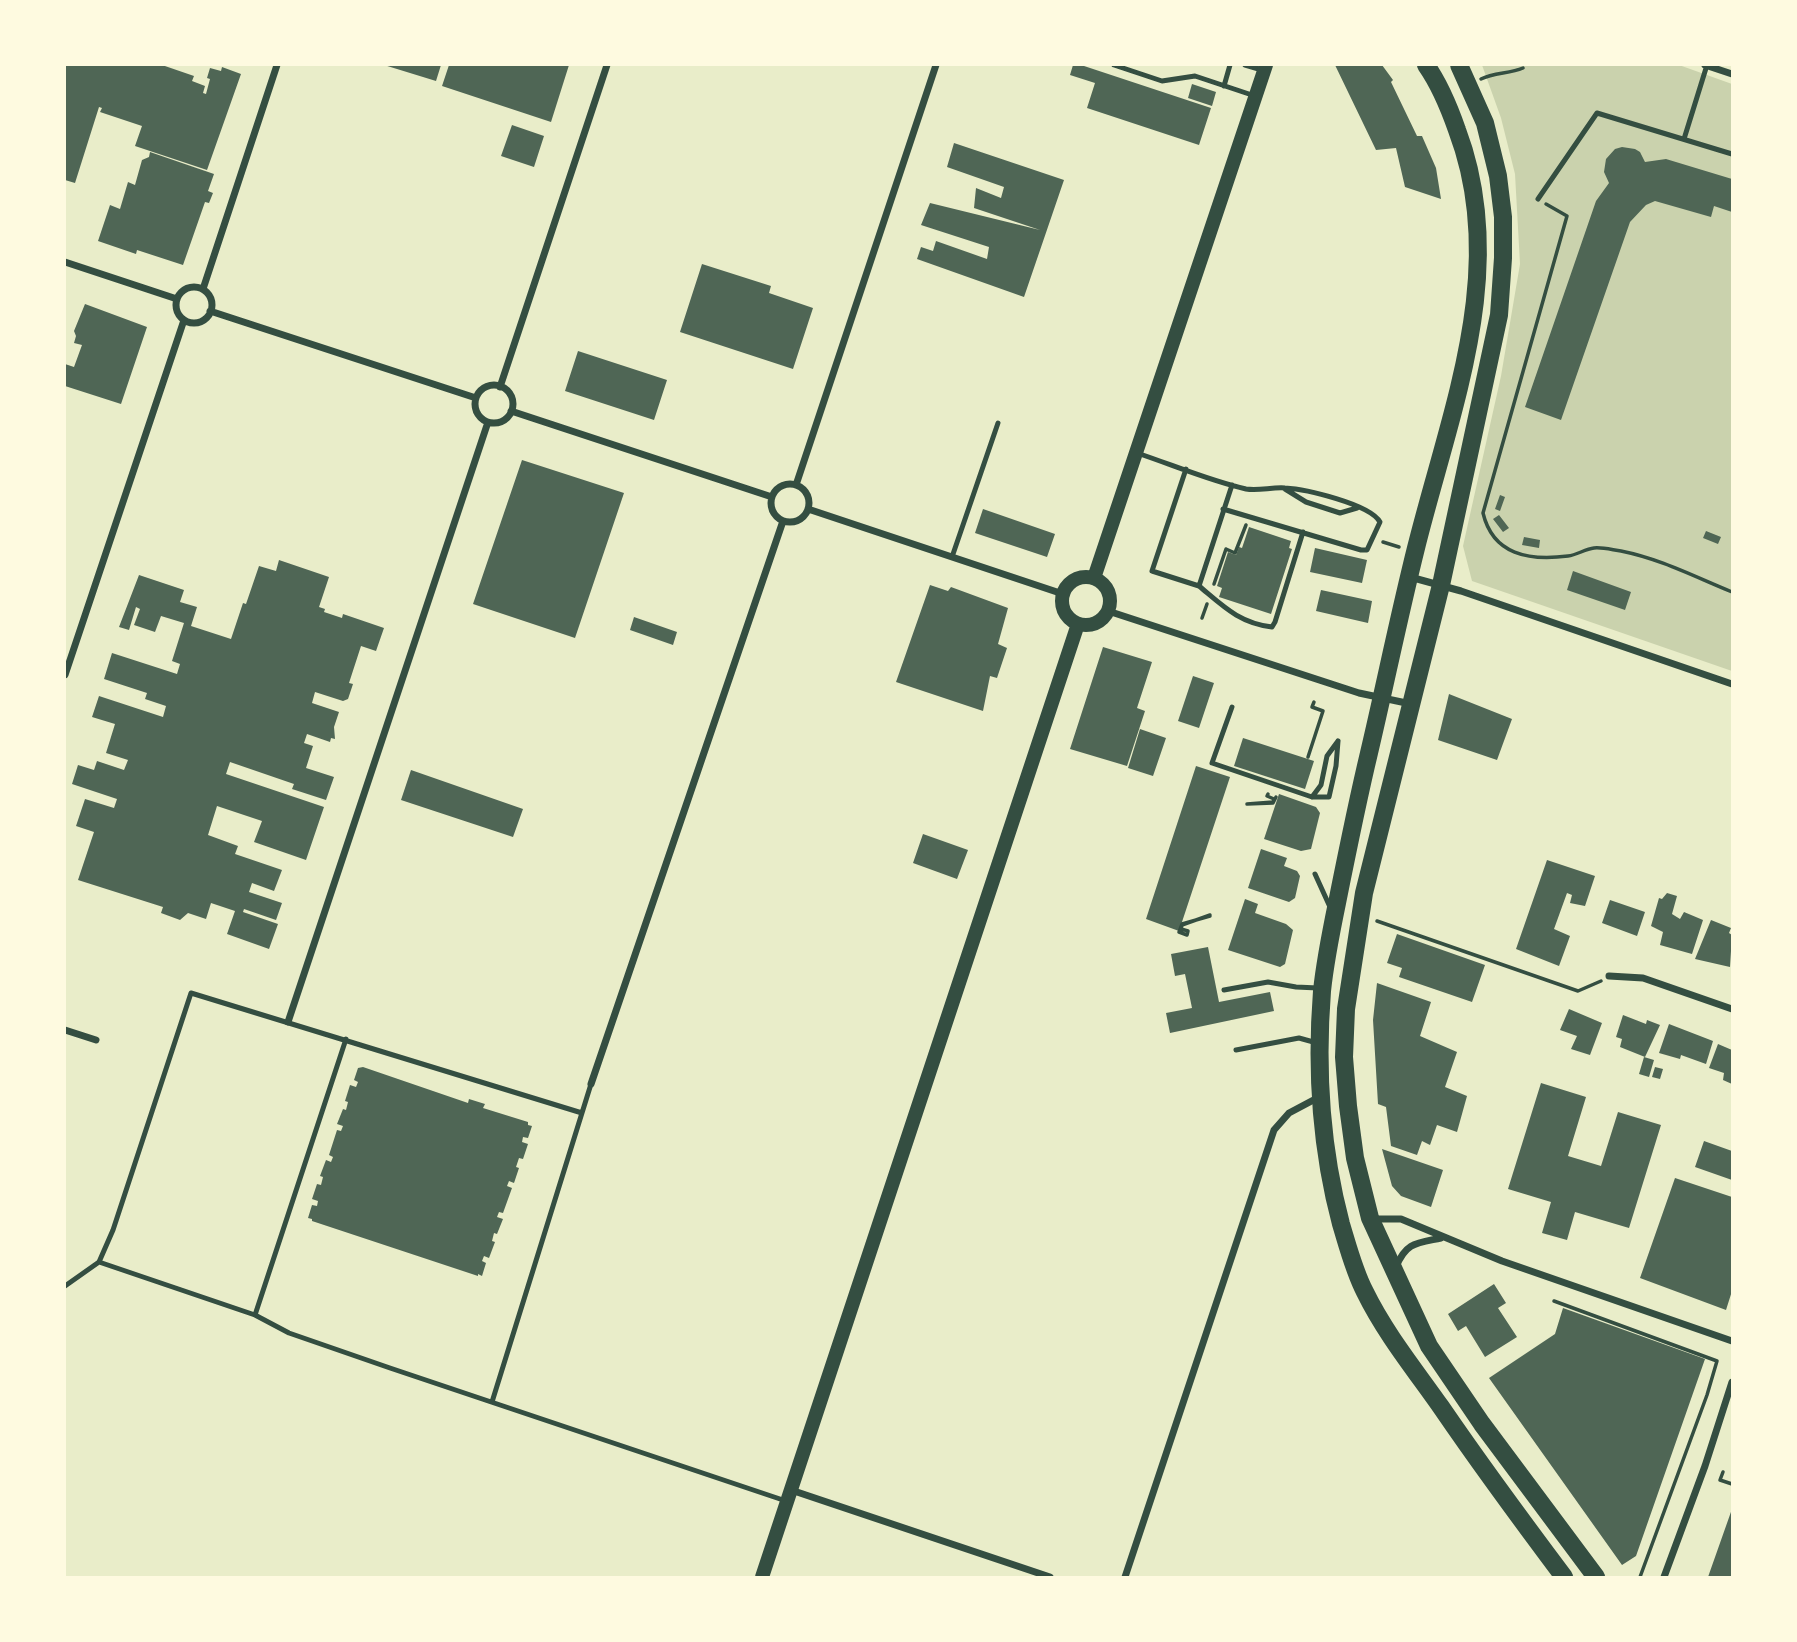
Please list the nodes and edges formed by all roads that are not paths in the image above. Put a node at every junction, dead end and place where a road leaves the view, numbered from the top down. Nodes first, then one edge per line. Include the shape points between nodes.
1 (277, 65) edge
2 (607, 65) edge
3 (936, 65) edge
4 (1114, 65) edge
5 (1230, 65) edge
6 (1245, 65) edge
7 (1426, 65) edge
8 (1459, 65) edge
9 (1707, 65) edge
10 (1265, 68) edge
11 (1732, 74) edge
12 (1224, 86) junction
13 (1255, 96) junction
14 (1684, 139) junction
15 (1732, 154) edge
16 (1538, 199) road end
17 (65, 262) edge
18 (203, 289) junction
19 (177, 299) junction
20 (210, 311) junction
21 (184, 320) junction
22 (500, 387) junction
23 (477, 398) junction
24 (511, 411) junction
25 (488, 422) junction
26 (998, 423) dead end
27 (1136, 453) junction
28 (1185, 469) junction
29 (796, 485) junction
30 (1232, 485) junction
31 (1283, 488) junction
32 (772, 497) junction
33 (1359, 507) junction
34 (808, 509) junction
35 (1223, 509) junction
36 (783, 521) junction
37 (1303, 533) junction
38 (952, 557) junction
39 (1409, 577) junction
40 (1094, 578) junction
41 (1441, 585) junction
42 (1199, 586) junction
43 (1063, 594) junction
44 (1108, 611) junction
45 (1078, 624) junction
46 (65, 675) edge
47 (1732, 684) edge
48 (1381, 698) junction
49 (1411, 704) junction
50 (1232, 707) dead end
51 (1312, 796) junction
52 (1315, 874) dead end
53 (1335, 916) junction
54 (1609, 976) road end
55 (1322, 988) junction
56 (1224, 990) dead end
57 (1732, 1009) edge
58 (288, 1022) junction
59 (65, 1030) edge
60 (346, 1039) junction
61 (96, 1040) dead end
62 (1320, 1044) junction
63 (1236, 1049) dead end
64 (591, 1084) joint
65 (1321, 1096) junction
66 (582, 1113) junction
67 (1370, 1219) junction
68 (1442, 1238) junction
69 (1351, 1257) junction
70 (99, 1262) junction
71 (1394, 1271) junction
72 (65, 1286) edge
73 (255, 1315) junction
74 (1732, 1341) edge
75 (1732, 1382) edge
76 (492, 1402) junction
77 (789, 1495) junction
78 (762, 1577) edge
79 (1050, 1577) edge
80 (1125, 1577) edge
81 (1563, 1577) edge
82 (1596, 1577) edge
83 (1664, 1577) edge

1 - 18 street
2 - 22 street
3 - 29 street
4 - 12 lane via 1162,81 1195,76
5 - 12 lane
6 - 10 lane
7 - 39 highway via 1447,104 1471,176 1480,254 1462,371
8 - 41 highway via 1485,123 1496,163 1503,258 1499,315
9 - 11 street
9 - 14 lane
10 - 13 main road
12 - 13 lane
13 - 27 main road
14 - 15 lane
14 - 16 lane via 1597,113
17 - 19 street
18 - 19 street via 187,288
18 - 20 street via 211,299
19 - 21 street via 177,311
20 - 21 street via 199,321
20 - 23 street
21 - 46 street
22 - 23 street via 485,388
22 - 24 street via 510,396
23 - 25 street via 478,413
24 - 25 street via 500,422
24 - 32 street
25 - 58 street
26 - 38 lane
27 - 28 lane
27 - 40 main road
28 - 30 lane
28 - 42 lane via 1152,571
29 - 32 street via 782,486
29 - 34 street via 806,494
30 - 31 lane via 1250,490
30 - 35 lane
31 - 33 lane via 1310,491
31 - 33 lane via 1306,502 1340,513
32 - 36 street via 773,512
33 - 37 lane via 1380,522 1367,550
34 - 36 street via 797,520
34 - 38 street
35 - 37 lane
35 - 42 lane
36 - 64 street
37 - 42 lane via 1272,626 1228,612
38 - 43 street
39 - 41 street
39 - 48 highway
40 - 43 main road via 1072,581
40 - 44 main road via 1109,595
41 - 47 street
41 - 49 highway
43 - 45 main road via 1066,615
44 - 45 main road via 1096,624
44 - 48 street
45 - 77 main road
48 - 49 street
48 - 53 highway
49 - 67 highway via 1364,892 1346,1009 1348,1106
50 - 51 lane via 1212,763
51 - 51 lane via 1329,797 1338,741 1327,756 1321,785
52 - 53 lane
53 - 55 highway
54 - 57 street via 1643,978
55 - 56 lane via 1268,982
55 - 62 highway
58 - 60 lane
58 - 70 lane via 191,993
59 - 61 street
60 - 66 lane
60 - 73 lane
62 - 63 lane via 1299,1038
62 - 65 highway
64 - 66 lane
65 - 69 highway via 1329,1165
65 - 80 street via 1289,1113 1274,1130
66 - 76 lane
67 - 68 street via 1401,1219
67 - 69 highway
67 - 71 highway
68 - 71 street via 1407,1248
68 - 74 street
69 - 81 highway via 1384,1326
70 - 72 lane
70 - 73 lane
71 - 82 highway via 1429,1346
73 - 76 lane via 289,1333
75 - 83 street
76 - 77 lane
77 - 78 main road
77 - 79 street

